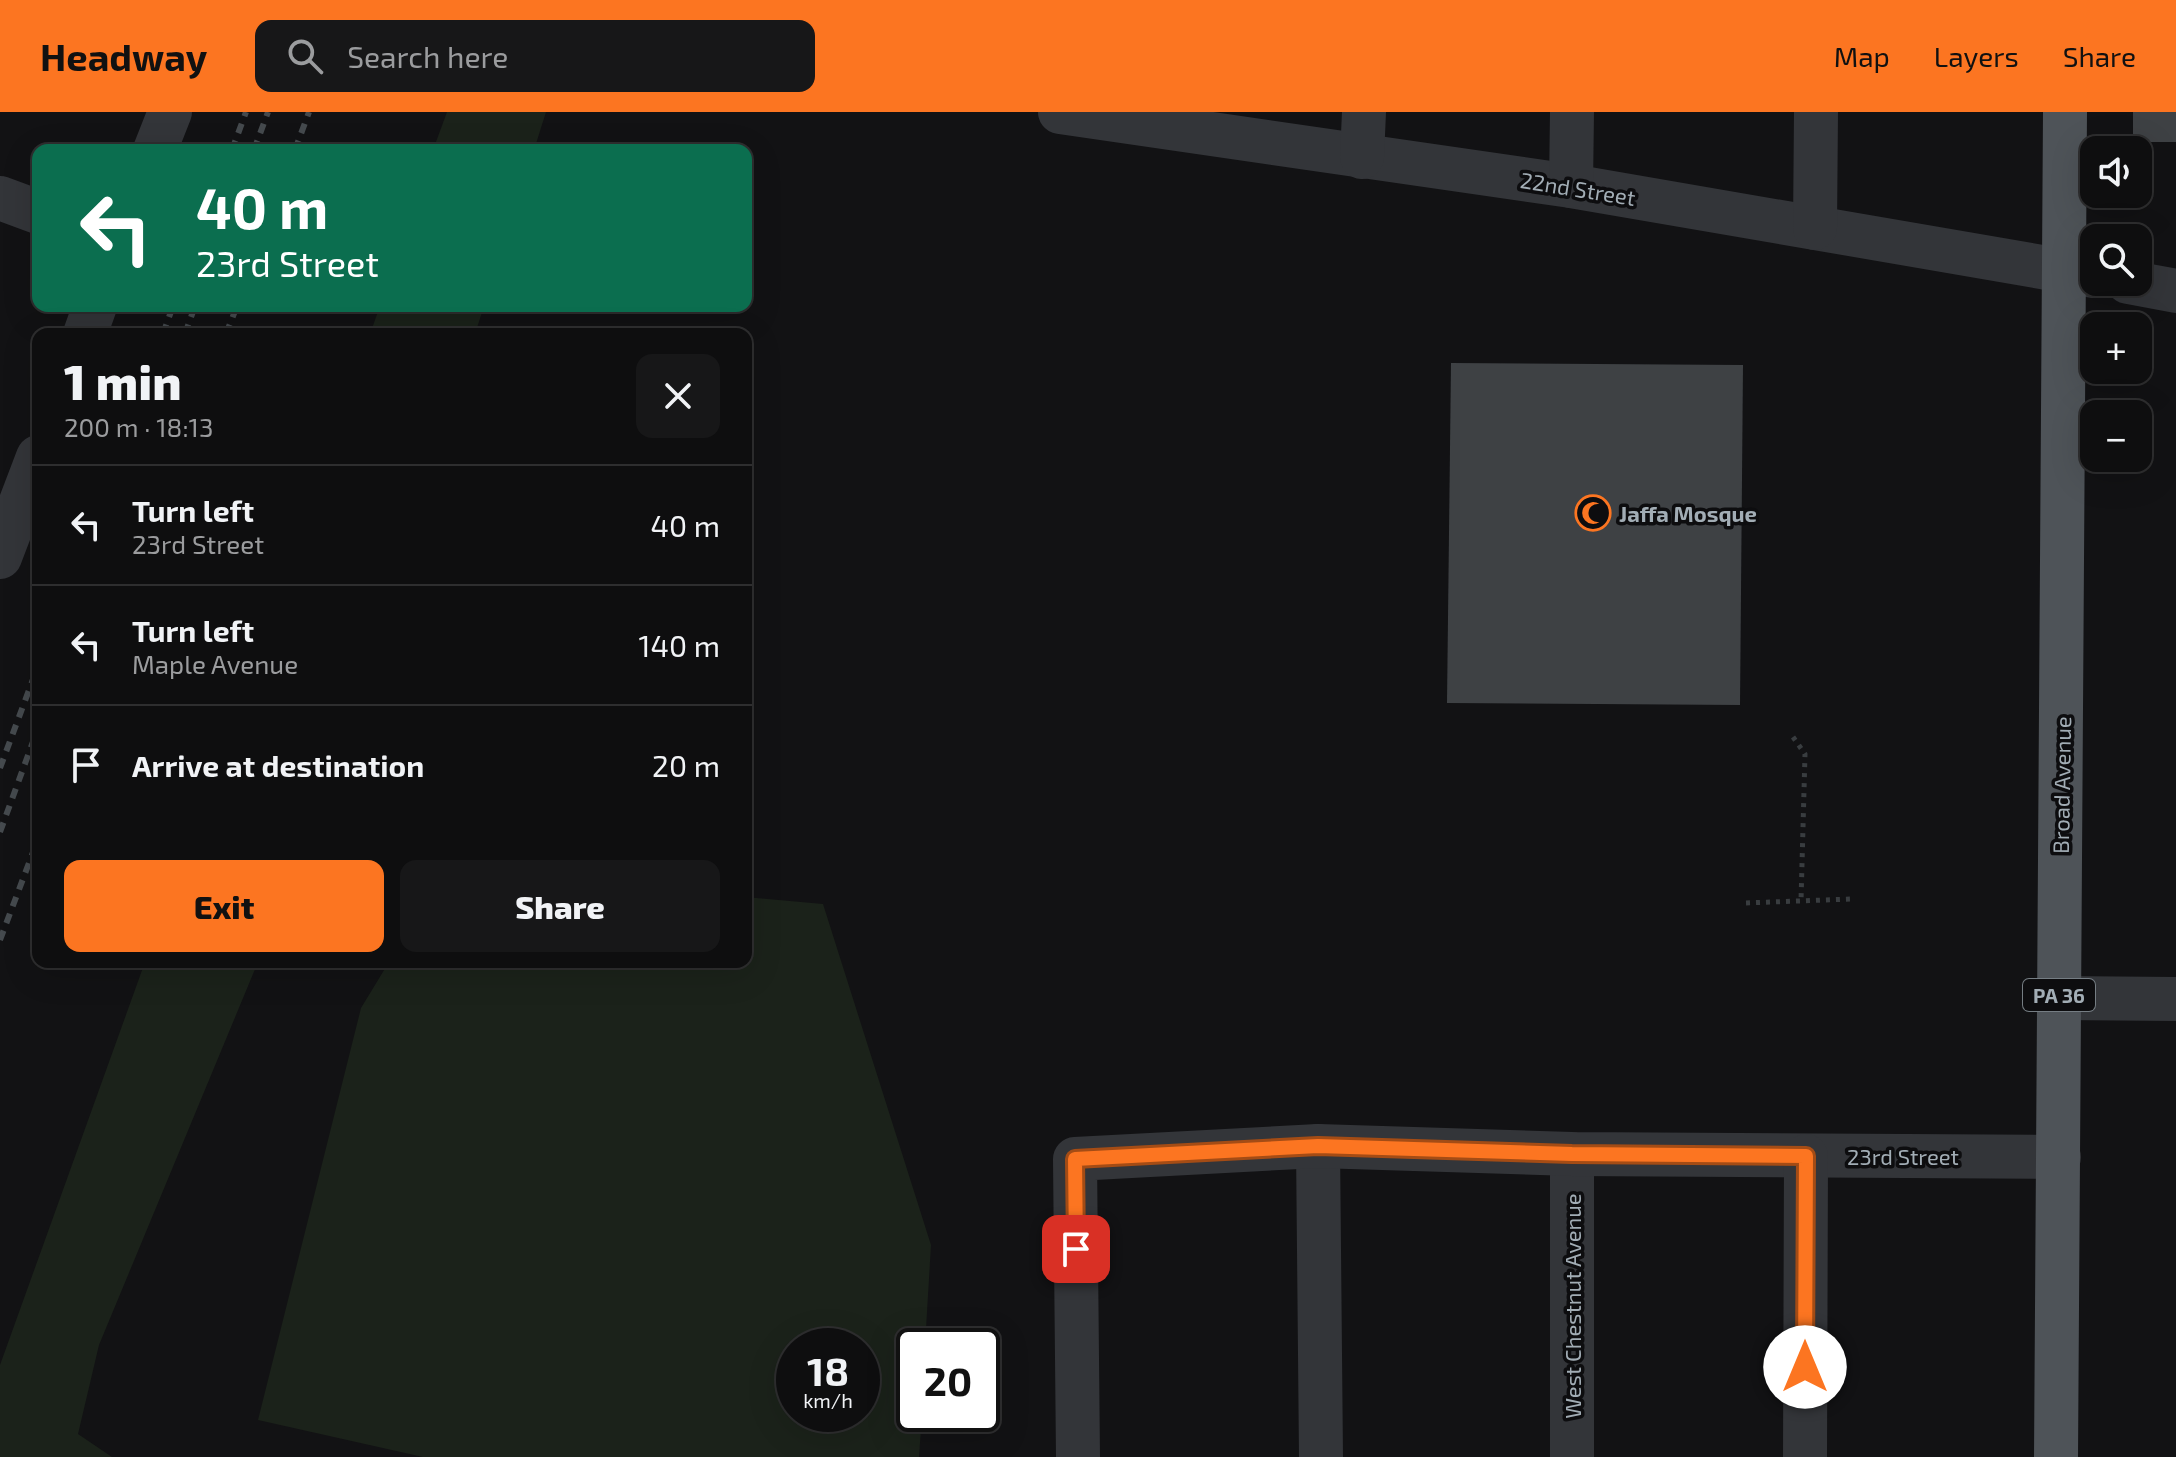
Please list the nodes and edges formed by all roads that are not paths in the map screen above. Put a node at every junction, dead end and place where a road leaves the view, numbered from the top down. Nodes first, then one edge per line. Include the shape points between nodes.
1 (170, 112) edge
2 (1060, 112) edge
3 (1364, 112) edge
4 (1572, 112) edge
5 (1816, 112) edge
6 (2065, 112) edge
7 (1198, 122) edge
8 (157, 144) edge
9 (1362, 157) junction
10 (1571, 186) junction
11 (0, 198) edge
12 (32, 210) edge
13 (1815, 228) junction
14 (2080, 273) edge
15 (2152, 286) edge
16 (2176, 291) edge
17 (32, 473) edge
18 (0, 557) edge
19 (2059, 998) junction
20 (2176, 999) edge
21 (1318, 1146) junction
22 (1572, 1154) junction
23 (1806, 1156) junction
24 (2059, 1157) junction
25 (1078, 1457) edge
26 (1321, 1457) edge
27 (1572, 1457) edge
28 (1805, 1457) edge
29 (2056, 1457) edge

1 - 8 street
2 - 7 street, 22nd Street
3 - 9 street
4 - 10 street
5 - 13 street
6 - 14 main road, Broad Avenue / PA 36
7 - 9 street, 22nd Street
9 - 10 street, 22nd Street
10 - 13 street, 22nd Street
11 - 12 street
13 - 14 street, 22nd Street
14 - 19 main road, Broad Avenue / PA 36
15 - 16 street
17 - 18 street
19 - 20 street
19 - 24 main road, Broad Avenue / PA 36
21 - 22 street, 23rd Street
21 - 25 street, 23rd Street via 1075,1159
21 - 26 street
22 - 23 street, 23rd Street
22 - 27 street, West Chestnut Avenue
23 - 24 street, 23rd Street
23 - 28 street
24 - 29 main road, Broad Avenue / PA 36

